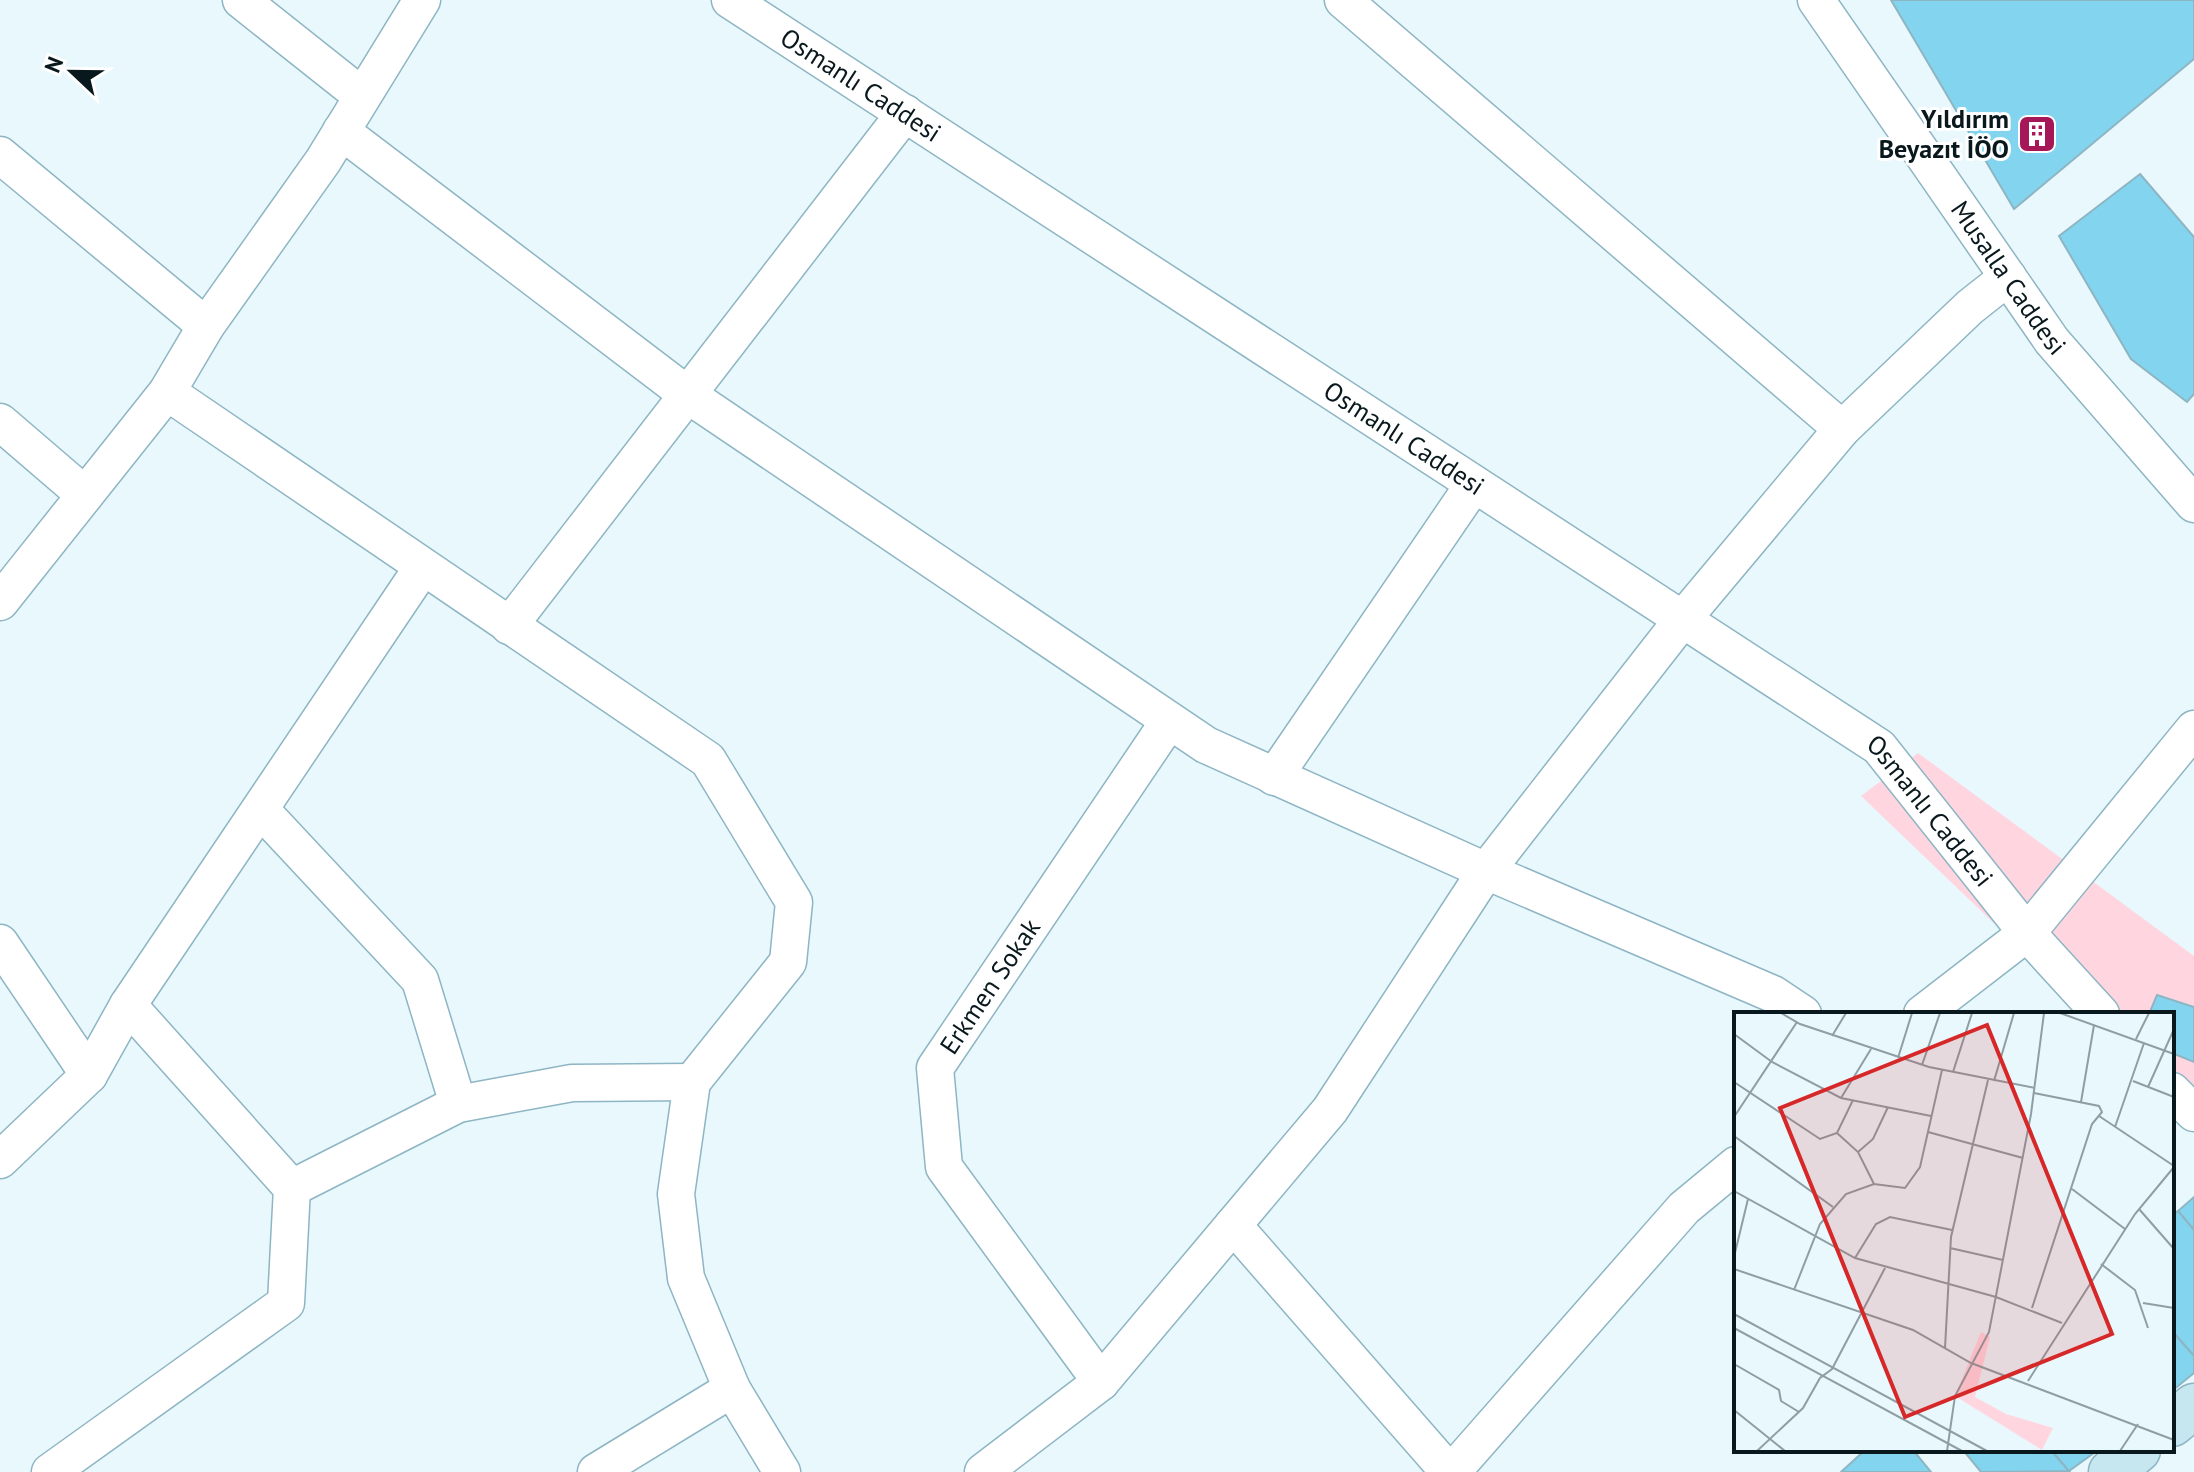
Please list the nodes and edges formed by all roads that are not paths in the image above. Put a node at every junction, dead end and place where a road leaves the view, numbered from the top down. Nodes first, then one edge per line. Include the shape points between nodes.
1 (241, 0) edge
2 (422, 0) edge
3 (730, 0) edge
4 (1343, 0) edge
5 (1816, 0) edge
6 (362, 96) junction
7 (905, 113) junction
8 (341, 131) junction
9 (0, 155) edge
10 (2008, 277) junction
11 (206, 326) junction
12 (167, 392) junction
13 (688, 395) junction
14 (0, 422) edge
15 (1842, 429) junction
16 (1474, 484) junction
17 (85, 495) junction
18 (2194, 507) edge
19 (422, 568) junction
20 (0, 602) edge
21 (1682, 620) junction
22 (509, 626) junction
23 (1169, 721) junction
24 (2192, 727) edge
25 (1274, 777) junction
26 (261, 810) junction
27 (1486, 871) junction
28 (2027, 933) junction
29 (0, 943) edge
30 (128, 1005) junction
31 (1800, 1012) edge
32 (1925, 1012) edge
33 (2099, 1012) edge
34 (89, 1075) junction
35 (692, 1082) junction
36 (2174, 1093) edge
37 (458, 1104) junction
38 (2194, 1113) edge
39 (0, 1160) edge
40 (1734, 1167) edge
41 (292, 1188) junction
42 (1233, 1225) junction
43 (1101, 1382) junction
44 (732, 1389) junction
45 (2194, 1406) edge
46 (2174, 1422) edge
47 (2136, 1452) edge
48 (50, 1472) edge
49 (596, 1472) edge
50 (782, 1472) edge
51 (983, 1472) edge
52 (1450, 1472) edge
53 (2111, 1472) edge

1 - 6 street
2 - 6 street
3 - 7 street, Osmanlı Caddesi
4 - 15 street
5 - 10 street, Musalla Caddesi
6 - 8 street
7 - 13 street
7 - 16 street, Osmanlı Caddesi
8 - 11 street
8 - 13 street
9 - 11 street
10 - 15 street
10 - 18 street, Musalla Caddesi via 2052,341
11 - 12 street
12 - 17 street
12 - 19 street
13 - 22 street
13 - 23 street
14 - 17 street
15 - 21 street
16 - 21 street, Osmanlı Caddesi
16 - 25 street
17 - 20 street
19 - 22 street
19 - 26 street
21 - 27 street
21 - 28 street, Osmanlı Caddesi via 1879,747
22 - 35 street via 708,760 794,902 788,962
23 - 25 street
23 - 43 street, Erkmen Sokak via 935,1068 944,1167
24 - 28 street
25 - 27 street
26 - 30 street
26 - 37 street via 420,980
27 - 31 street via 1773,994
27 - 42 street via 1330,1110
28 - 32 street
28 - 33 street, Osmanlı Caddesi
29 - 34 street
30 - 34 street
30 - 41 street
34 - 39 street
35 - 37 street via 572,1083
35 - 44 street via 676,1194 686,1278
36 - 38 street
37 - 41 street
40 - 52 street via 1684,1208
41 - 48 street via 286,1303
42 - 43 street
42 - 52 street
43 - 51 street
44 - 49 street
44 - 50 street
45 - 46 main road
47 - 53 main road

